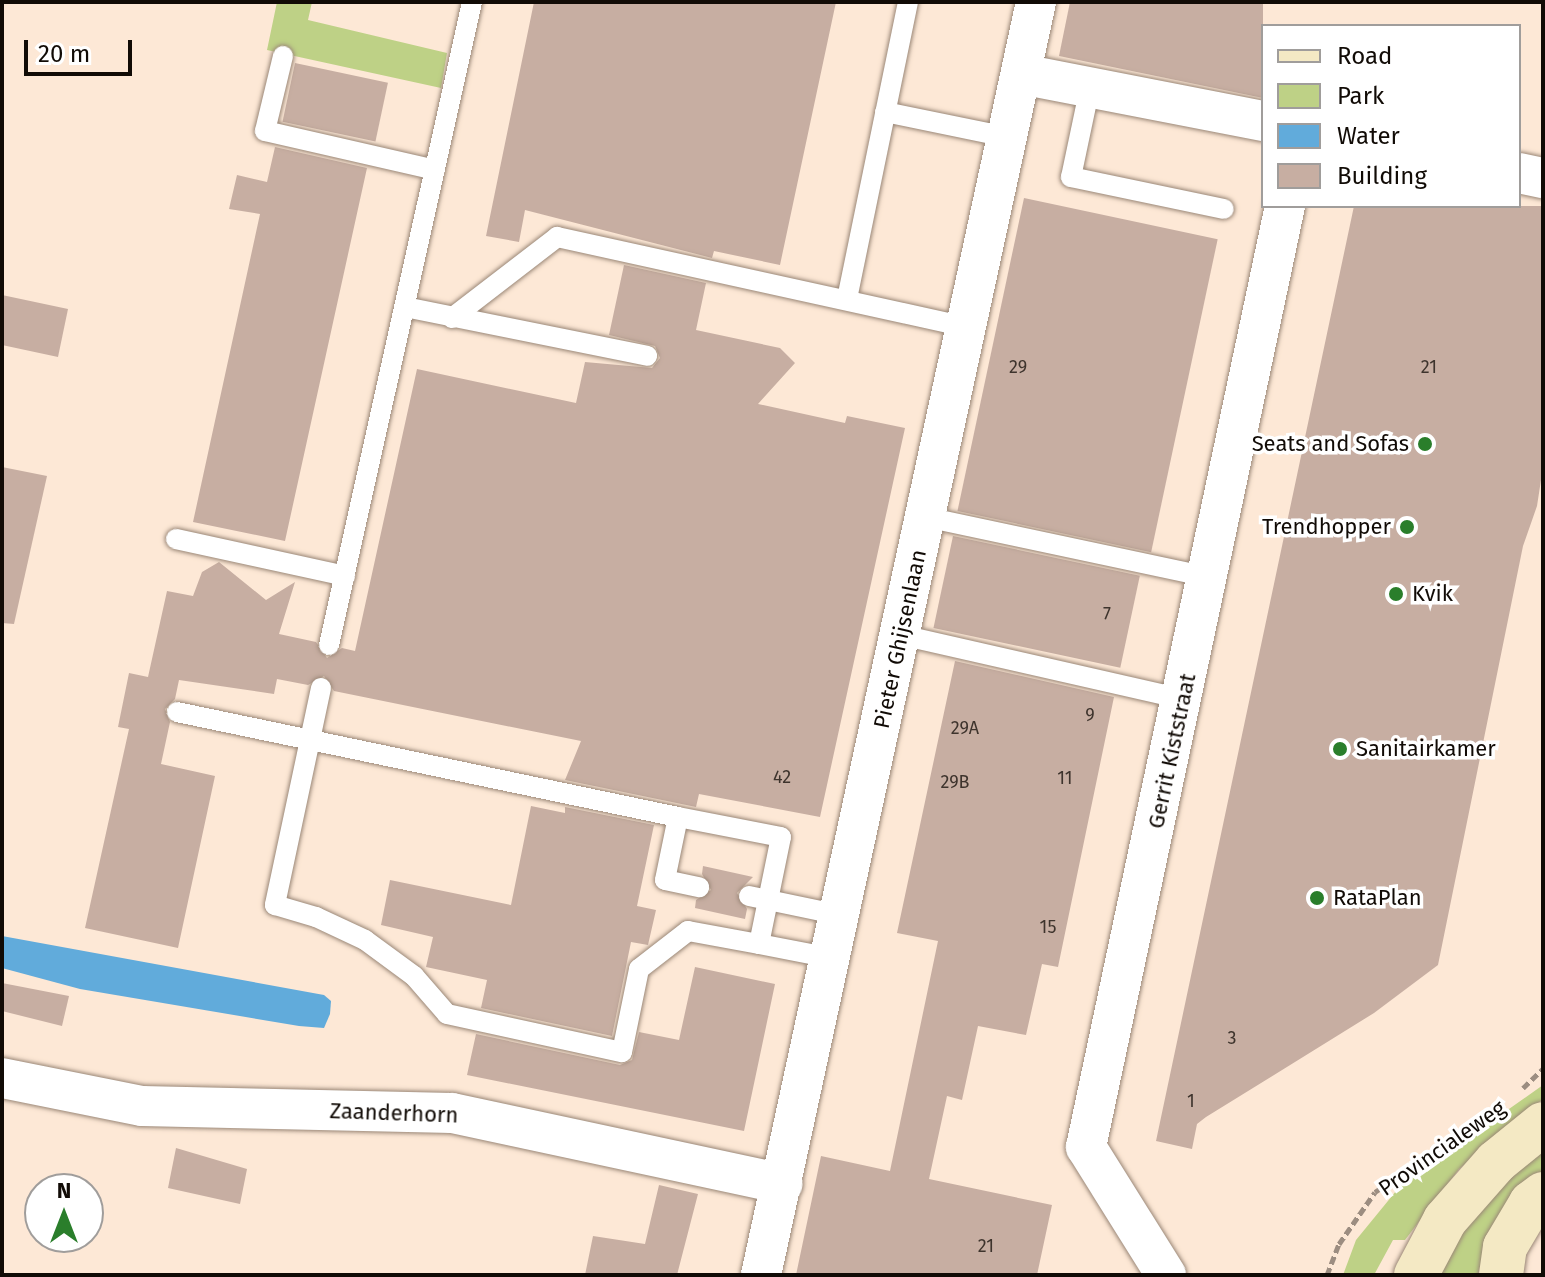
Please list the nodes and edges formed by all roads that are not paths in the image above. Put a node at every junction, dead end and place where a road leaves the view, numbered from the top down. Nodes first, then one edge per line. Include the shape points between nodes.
1 (472, 2) edge
2 (908, 2) edge
3 (1036, 2) edge
4 (283, 56) dead end
5 (1021, 74) junction
6 (1090, 87) junction
7 (885, 112) junction
8 (1261, 121) edge
9 (1007, 137) junction
10 (435, 170) junction
11 (1521, 173) edge
12 (1543, 178) edge
13 (1285, 208) edge
14 (1224, 209) dead end
15 (847, 299) junction
16 (405, 307) junction
17 (452, 318) junction
18 (966, 327) junction
19 (647, 356) dead end
20 (926, 517) junction
21 (176, 539) dead end
22 (345, 576) junction
23 (1208, 577) junction
24 (901, 635) junction
25 (329, 645) dead end
26 (321, 688) dead end
27 (1183, 699) junction
28 (177, 712) dead end
29 (310, 741) junction
30 (678, 817) junction
31 (699, 887) dead end
32 (759, 898) junction
33 (840, 915) junction
34 (759, 944) junction
35 (831, 958) junction
36 (2, 1078) edge
37 (1532, 1107) edge
38 (782, 1184) junction
39 (1543, 1194) edge
40 (761, 1275) edge
41 (1166, 1275) edge
42 (1416, 1275) edge
43 (1501, 1275) edge

1 - 10 lane
2 - 7 lane
3 - 5 street, Pieter Ghijsenlaan
4 - 10 lane via 265,131
5 - 6 street
5 - 9 street, Pieter Ghijsenlaan
6 - 8 street
6 - 14 lane via 1071,177
7 - 9 lane
7 - 15 lane
9 - 18 street, Pieter Ghijsenlaan
10 - 16 lane
11 - 12 street
13 - 23 street, Gerrit Kiststraat
15 - 17 lane via 557,237
15 - 18 lane
16 - 17 lane
16 - 22 lane
17 - 19 lane
18 - 20 street, Pieter Ghijsenlaan
20 - 23 lane
20 - 24 street, Pieter Ghijsenlaan
21 - 22 lane
22 - 25 lane
23 - 27 street, Gerrit Kiststraat
24 - 27 lane
24 - 33 street, Pieter Ghijsenlaan
26 - 29 lane
27 - 41 street, Gerrit Kiststraat via 1086,1147
28 - 29 lane
29 - 30 lane
29 - 34 lane via 275,905 365,940 414,976 447,1014 622,1052 639,969 688,931
30 - 31 lane via 665,880
30 - 32 lane via 781,837
32 - 33 lane
32 - 34 lane
33 - 35 street, Pieter Ghijsenlaan
34 - 35 lane
35 - 38 street, Pieter Ghijsenlaan
36 - 38 street, Zaanderhorn via 142,1106 452,1113
37 - 42 main road, Provincialeweg via 1496,1162 1445,1220
38 - 40 street, Pieter Ghijsenlaan
39 - 43 main road via 1531,1203 1505,1247

